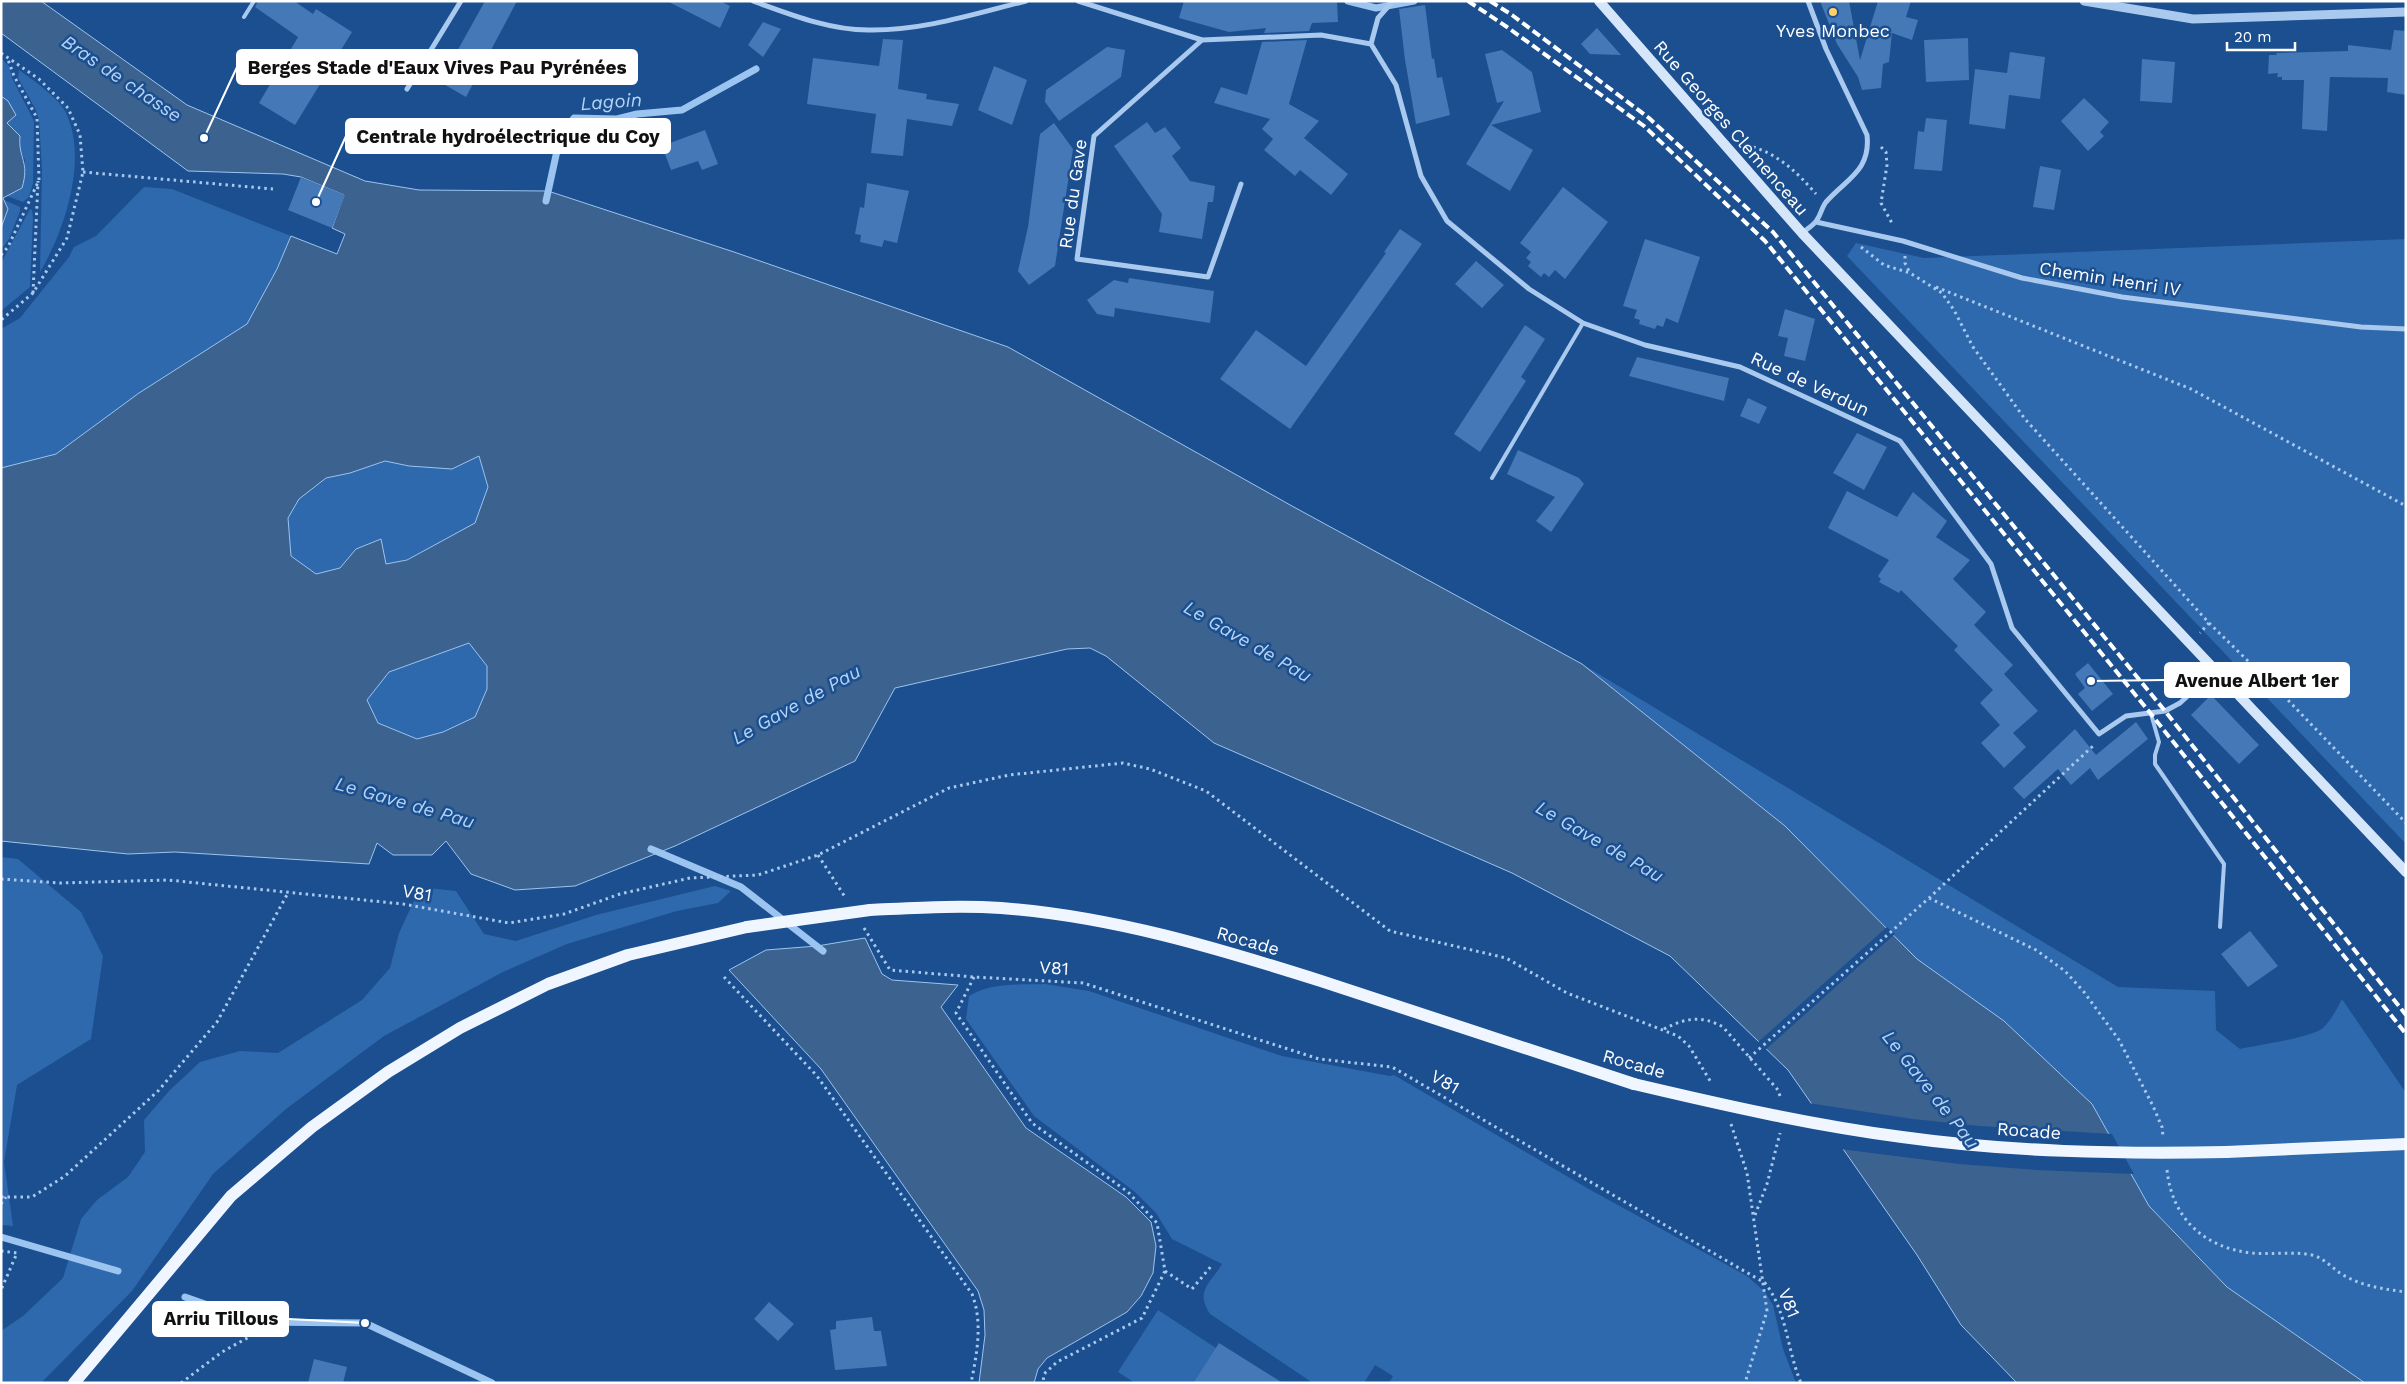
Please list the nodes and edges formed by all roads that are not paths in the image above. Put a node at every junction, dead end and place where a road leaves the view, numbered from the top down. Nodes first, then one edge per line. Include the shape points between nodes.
1 (254, 1) edge
2 (460, 1) edge
3 (753, 1) edge
4 (1026, 1) edge
5 (1078, 1) edge
6 (1393, 1) edge
7 (1599, 1) edge
8 (1808, 1) edge
9 (2084, 1) edge
10 (2406, 12) edge
11 (244, 17) dead end
12 (1202, 40) junction
13 (1371, 44) junction
14 (407, 89) dead end
15 (1241, 184) dead end
16 (1816, 222) junction
17 (1802, 233) junction
18 (1583, 323) junction
19 (2406, 329) edge
20 (1492, 478) dead end
21 (2216, 671) junction
22 (2151, 714) junction
23 (2406, 872) edge
24 (2220, 927) dead end
25 (2406, 1144) edge
26 (74, 1383) edge

1 - 11 lane
2 - 14 street
3 - 4 street via 806,21 867,31 927,26
5 - 12 street
6 - 13 street via 1378,18
7 - 17 main road, Rue Georges Clemenceau
8 - 16 street via 1826,49 1867,135 1868,147 1860,169 1824,204
9 - 10 street via 2193,19
12 - 13 street via 1321,35
12 - 15 street, Rue du Gave via 1094,136 1077,259 1208,278
13 - 18 street, Rue de Verdun via 1396,85 1421,176 1447,221 1529,289
16 - 17 street
16 - 19 street, Chemin Henri IV via 1902,241 2022,278 2122,297 2362,327
17 - 21 main road, Rue Georges Clemenceau
18 - 20 lane
18 - 22 street, Rue de Verdun via 1646,345 1740,367 1900,441 1991,564 2012,628 2099,734 2126,716
21 - 22 street via 2180,703
21 - 23 main road, Rue Georges Clemenceau
22 - 24 lane via 2159,742 2156,764 2224,864
25 - 26 main road, Rocade, bridge via 2226,1152 2091,1153 1902,1137 1746,1110 1634,1084 1267,964 1157,933 1087,919 1002,908 870,910 747,927 628,955 548,984 460,1028 388,1072 312,1127 231,1196

